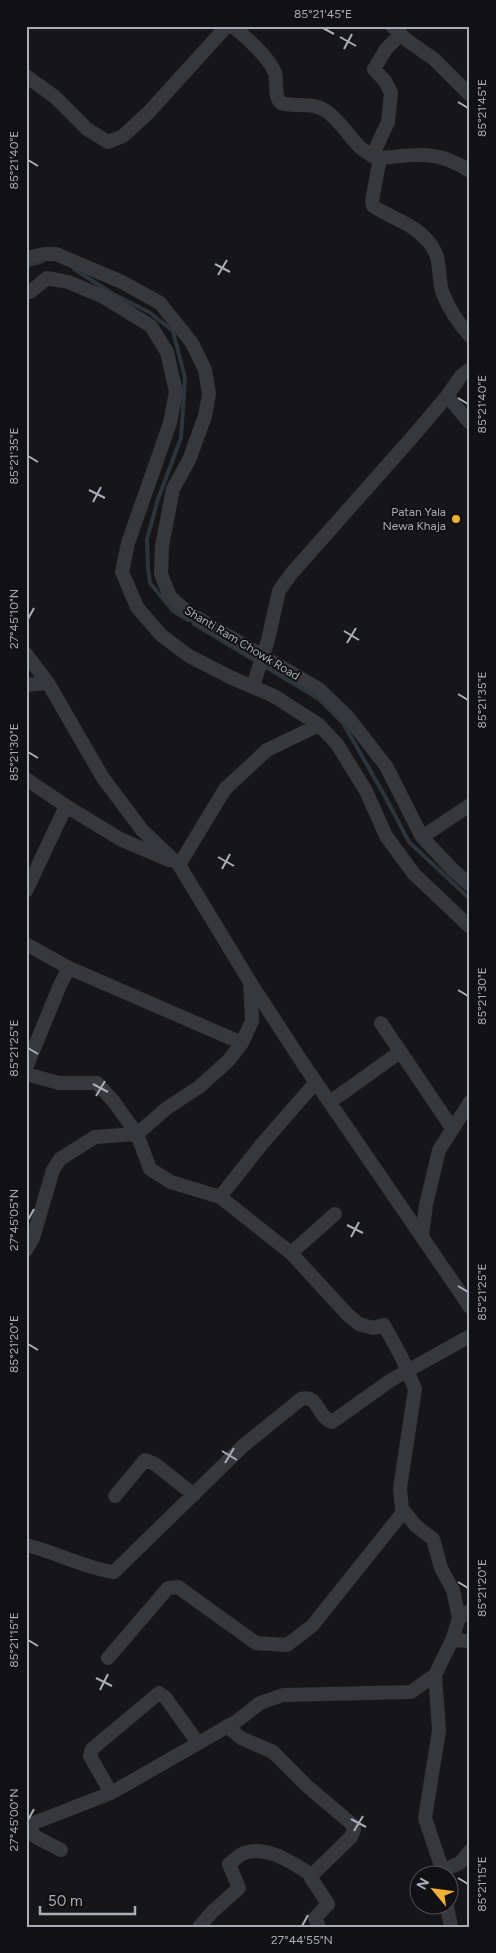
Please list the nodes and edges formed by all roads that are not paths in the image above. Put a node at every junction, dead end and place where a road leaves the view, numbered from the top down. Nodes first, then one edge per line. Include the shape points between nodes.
1 (227, 26) edge
2 (232, 26) edge
3 (396, 30) edge
4 (26, 76) edge
5 (470, 95) edge
6 (376, 157) junction
7 (470, 171) edge
8 (26, 258) edge
9 (30, 292) dead end
10 (470, 336) edge
11 (470, 369) edge
12 (447, 396) junction
13 (470, 423) edge
14 (26, 654) edge
15 (263, 658) junction
16 (255, 682) junction
17 (48, 684) junction
18 (26, 685) edge
19 (319, 725) junction
20 (26, 779) edge
21 (470, 805) edge
22 (66, 806) junction
23 (422, 837) junction
24 (179, 865) junction
25 (470, 885) edge
26 (26, 891) edge
27 (470, 927) edge
28 (26, 944) edge
29 (70, 968) junction
30 (250, 982) junction
31 (381, 1023) dead end
32 (242, 1043) junction
33 (400, 1052) junction
34 (26, 1068) edge
35 (26, 1074) edge
36 (316, 1082) junction
37 (330, 1102) junction
38 (470, 1102) edge
39 (452, 1128) junction
40 (137, 1134) junction
41 (220, 1197) junction
42 (335, 1214) dead end
43 (422, 1235) junction
44 (26, 1250) edge
45 (291, 1253) junction
46 (470, 1307) edge
47 (470, 1336) edge
48 (407, 1372) junction
49 (194, 1495) junction
50 (115, 1496) dead end
51 (404, 1512) junction
52 (26, 1545) edge
53 (464, 1614) edge
54 (452, 1640) junction
55 (470, 1641) edge
56 (108, 1658) dead end
57 (435, 1675) junction
58 (227, 1726) junction
59 (198, 1743) junction
60 (111, 1793) junction
61 (26, 1827) edge
62 (61, 1850) dead end
63 (470, 1851) edge
64 (440, 1866) edge
65 (456, 1866) edge
66 (312, 1875) junction
67 (199, 1927) edge
68 (320, 1927) edge

1 - 4 street via 148,112 123,136 108,142
2 - 6 street via 246,36 270,64 276,96 281,103 321,108 335,119 358,147
3 - 5 street via 434,59
3 - 6 street via 374,69 385,80 391,93 388,122
6 - 7 street via 436,155
6 - 10 street via 373,206 406,222 437,253 442,293
8 - 15 street, Shanti Ram Chowk Road via 56,254 122,282 160,303 192,343 205,370 209,394 189,460 172,490 162,546 161,574 170,597 189,613
9 - 16 street via 47,278 68,282 102,296 151,326 167,352 176,392 170,422 128,543 122,572 137,607 160,635 189,656
11 - 12 street
12 - 13 street
12 - 15 street via 279,591
14 - 17 street
15 - 16 street
15 - 23 street, Shanti Ram Chowk Road via 319,689 347,716 386,766
16 - 19 street
17 - 18 street
17 - 24 street via 109,785 142,830
19 - 24 street via 267,750 225,789
19 - 27 street via 337,744 366,791 386,836 408,866
20 - 22 street
21 - 23 street
22 - 24 street via 120,839
22 - 26 street
23 - 25 street, Shanti Ram Chowk Road
24 - 30 street
28 - 29 street
29 - 32 street
29 - 34 street
30 - 32 street via 252,1021
30 - 36 street
31 - 33 street
32 - 40 street via 204,1082
33 - 37 street
33 - 39 street
35 - 40 street via 60,1083 97,1084
36 - 37 street
36 - 41 street
37 - 43 street
38 - 39 street
39 - 43 street via 439,1150
40 - 41 street via 150,1169 171,1182
40 - 44 street via 94,1137 60,1159 53,1170 33,1238
41 - 45 street
42 - 45 street
43 - 46 street
45 - 48 street via 359,1324 372,1328 384,1325
47 - 48 street
48 - 49 street via 332,1422 325,1419 313,1400 301,1399 242,1446
48 - 51 street via 415,1389 400,1488
49 - 50 street via 155,1464 145,1460
49 - 52 street via 114,1572
51 - 53 street via 433,1539 441,1568
51 - 56 street via 312,1626 287,1645 256,1644 178,1588 168,1588
53 - 54 street
54 - 55 street
54 - 57 street
57 - 58 street via 412,1692 283,1695 260,1703
57 - 64 street via 439,1731 425,1818
58 - 59 street
58 - 66 street via 241,1738 273,1752 353,1825 351,1837
59 - 60 street
59 - 60 street via 159,1693 92,1749 90,1756
60 - 61 street
61 - 62 street via 36,1837
63 - 65 street
66 - 67 street via 281,1856 243,1853 230,1864 239,1888
66 - 68 street via 328,1904 315,1918

